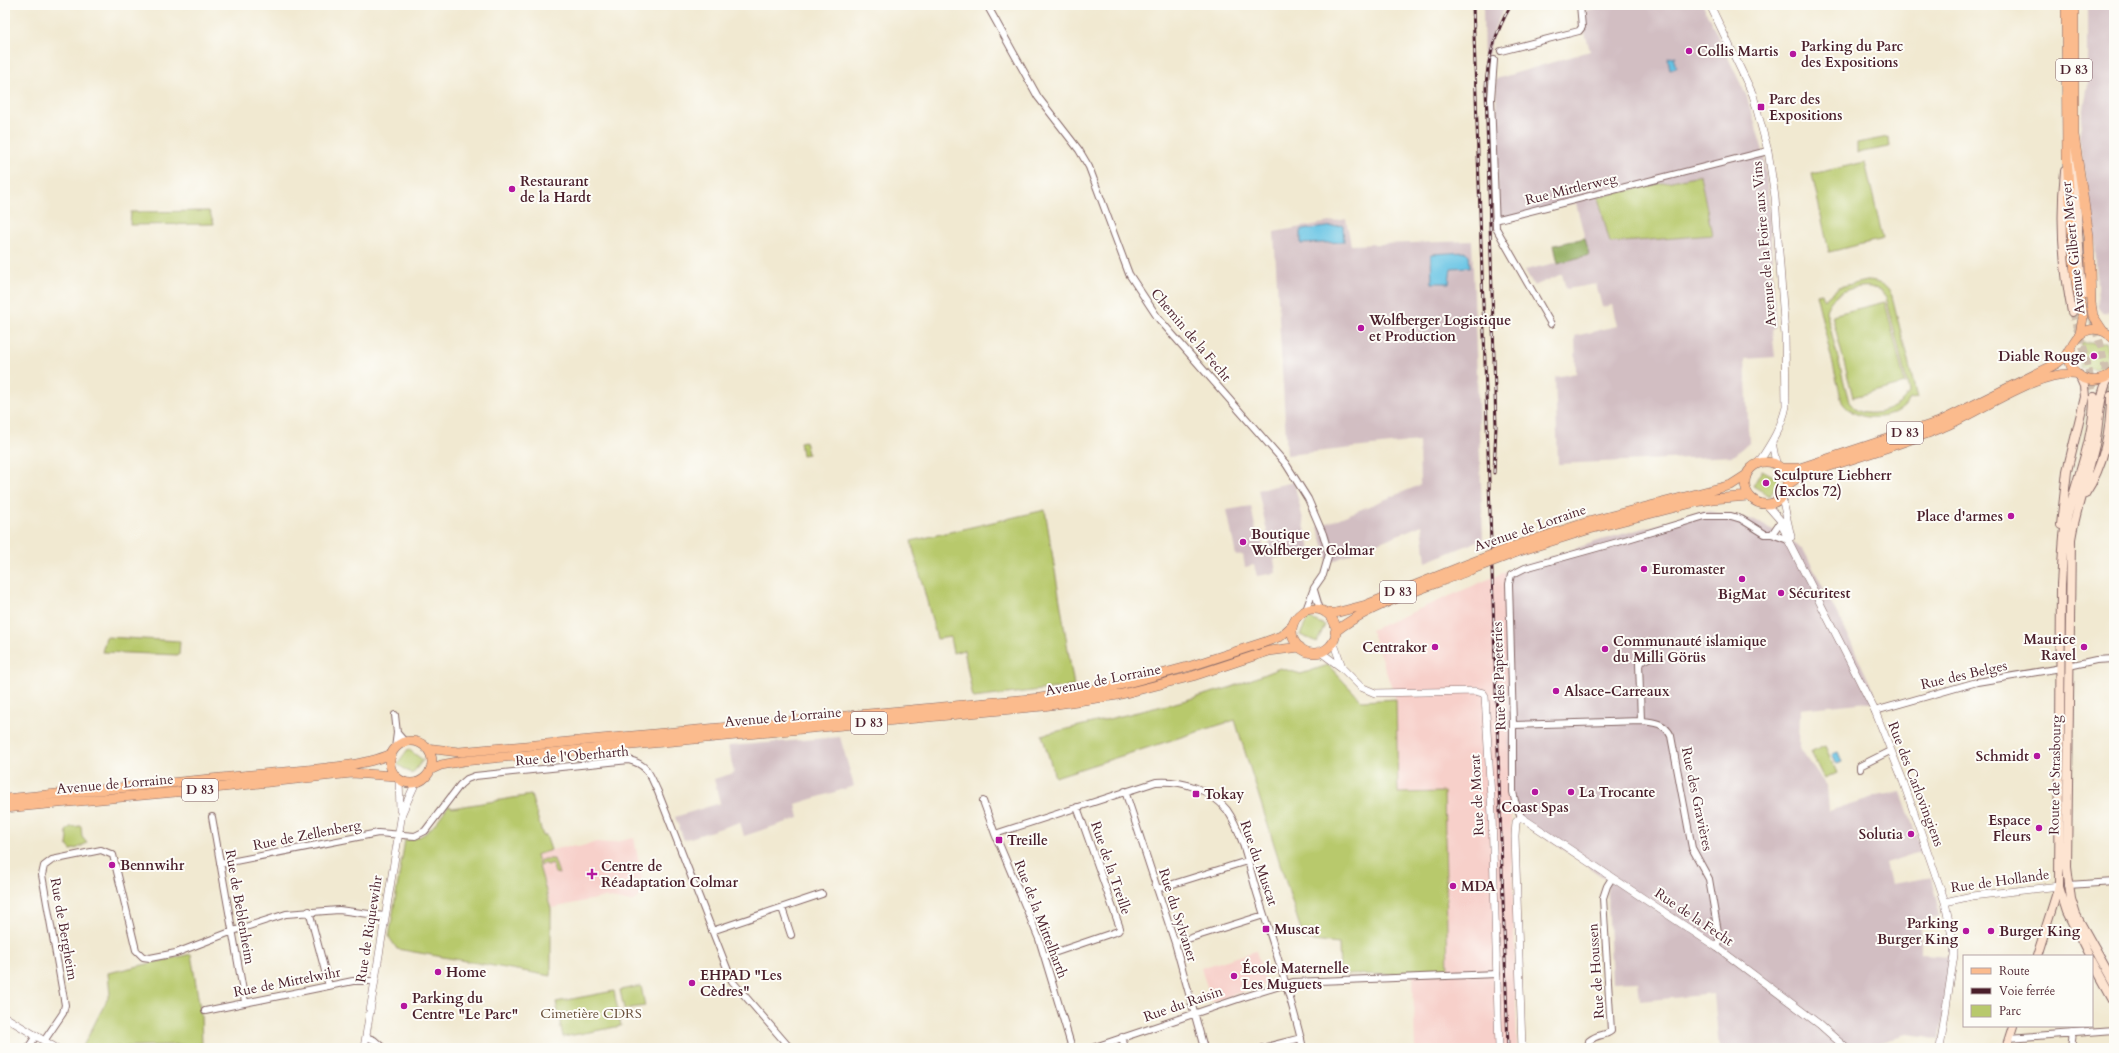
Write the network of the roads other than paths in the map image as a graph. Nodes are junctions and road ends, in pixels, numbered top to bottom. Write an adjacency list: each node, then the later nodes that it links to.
1 (987, 5): 37 (street, Chemin de la Fecht)
2 (1580, 5): 6 (street)
3 (1710, 5): 9 (street, Avenue de la Foire aux Vins)
4 (2066, 5): 10 (main road, Avenue Gilbert Meyer / D 83)
5 (2074, 5): 8 (main road, Avenue Gilbert Meyer / D 83)
6 (1501, 51)
7 (1494, 60): 11 (street)
8 (2074, 135): 12 (main road, Avenue Gilbert Meyer / D 83); 16 (main road, Avenue Gilbert Meyer / D 83)
9 (1768, 151): 11 (street, Rue Mittlerweg); 22 (street, Avenue de la Foire aux Vins)
10 (2067, 158): 13 (main road, Avenue Gilbert Meyer / D 83); 15 (main road, Avenue Gilbert Meyer / D 83)
11 (1495, 220): 14 (street)
12 (2084, 294)
13 (2072, 312)
14 (1551, 324)
15 (2080, 334): 16 (main road); 17 (main road)
16 (2110, 334)
17 (2070, 348): 19 (main road); 24 (main road, D 83)
18 (2111, 374): 19 (main road); 29 (main road, Route de Strasbourg)
19 (2079, 375): 26 (main road, D 83); 34 (main road, Route de Strasbourg)
20 (2111, 396): 29 (main road, Route de Strasbourg)
21 (2094, 397): 34 (main road, Route de Strasbourg)
22 (1772, 442): 23 (street, Avenue de la Foire aux Vins); 24 (street)
23 (1759, 462): 24 (main road); 25 (main road)
24 (1779, 466): 26 (main road)
25 (1745, 476): 27 (main road); 35 (main road, Avenue de Lorraine / D 83)
26 (1787, 485): 28 (main road)
27 (1749, 496): 30 (main road); 35 (main road, Avenue de Lorraine / D 83)
28 (1782, 497): 30 (main road); 33 (street, Rue des Carlovingiens)
29 (2080, 501): 47 (main road, Route de Strasbourg)
30 (1766, 504): 31 (street, Rue des Carlovingiens)
31 (1780, 521): 32 (street); 33 (street, Rue des Carlovingiens)
32 (1772, 534): 33 (street, Rue des Papeteries); 52 (street, Rue des Papeteries)
33 (1790, 542): 49 (street, Rue des Carlovingiens)
34 (2063, 542): 47 (main road, Route de Strasbourg)
35 (1516, 549): 36 (main road, Avenue de Lorraine / D 83, bridge)
36 (1469, 567): 39 (main road, Avenue de Lorraine / D 83); 41 (main road, Avenue de Lorraine / D 83)
37 (1314, 588): 38 (street, Chemin de la Fecht); 39 (street)
38 (1306, 610): 39 (main road); 40 (main road)
39 (1323, 611): 41 (main road)
40 (1292, 626): 43 (main road); 55 (main road, Avenue de Lorraine / D 83)
41 (1336, 632): 42 (main road)
42 (1333, 641): 44 (main road); 48 (street, Rue de Morat)
43 (1300, 647): 44 (main road); 59 (main road, Avenue de Lorraine / D 83)
44 (1320, 652): 48 (street, Rue de Morat)
45 (1650, 658): 51 (street)
46 (2114, 659): 47 (street, Rue des Belges)
47 (2065, 667): 49 (street, Rue des Belges); 76 (main road, Route de Strasbourg); 77 (main road, Route de Strasbourg)
48 (1342, 668): 96 (street, Rue de Morat)
49 (1874, 711): 57 (street, Rue des Carlovingiens)
50 (395, 715): 53 (street)
51 (1641, 721): 52 (street, Rue des Gravières); 91 (street, Rue des Gravières)
52 (1513, 725): 69 (street, Rue des Papeteries)
53 (396, 733): 54 (street); 56 (street)
54 (405, 742): 55 (main road, Avenue de Lorraine); 56 (main road, Avenue de Lorraine)
55 (426, 748): 59 (main road)
56 (393, 751): 60 (main road); 63 (main road, Avenue de Lorraine / D 83)
57 (1890, 751): 58 (street); 80 (street, Rue des Carlovingiens)
58 (1860, 769)
59 (430, 770): 61 (main road, Avenue de Lorraine)
60 (397, 777): 61 (main road, Avenue de Lorraine); 66 (main road, Avenue de Lorraine / D 83); 67 (street, Rue de Riquewihr)
61 (416, 782): 67 (street, Rue de Riquewihr)
62 (1125, 791): 65 (street, Rue du Muscat); 72 (street, Rue du Muscat); 78 (street, Rue du Sylvaner)
63 (5, 799)
64 (983, 801): 70 (street, Rue de la Mittelharth)
65 (1077, 807): 70 (street, Rue du Muscat); 94 (street, Rue de la Treille)
66 (5, 808)
67 (402, 813): 71 (street, Rue de Riquewihr)
68 (212, 817): 73 (street, Rue de Beblenheim)
69 (1522, 817): 74 (street, Rue de la Fecht); 127 (street)
70 (994, 834): 94 (street, Rue de la Mittelharth)
71 (398, 835): 73 (street, Rue de Zellenberg); 86 (street, Rue de Riquewihr); 88 (street, Rue de l'Oberharth)
72 (1247, 861): 78 (street); 85 (street, Rue du Muscat)
73 (220, 864): 87 (street, Rue de Beblenheim)
74 (1612, 878): 91 (street, Rue de la Fecht); 128 (street, Rue de Houssen)
75 (2114, 882): 76 (street)
76 (2068, 885): 77 (main road); 98 (main road, Route de Strasbourg)
77 (2059, 886): 80 (street, Rue de Hollande); 82 (main road); 84 (main road)
78 (1157, 889): 90 (street, Rue du Sylvaner)
79 (822, 894): 81 (street)
80 (1945, 902): 130 (street, Rue des Carlovingiens)
81 (782, 908): 88 (street); 89 (street)
82 (2052, 910): 84 (main road); 92 (main road)
83 (309, 911): 86 (street); 87 (street); 100 (street)
84 (2067, 912): 93 (main road)
85 (1264, 915): 90 (street); 99 (street, Rue du Muscat)
86 (384, 916): 97 (street, Rue de Riquewihr)
87 (233, 931): 102 (street, Rue de Beblenheim); 114 (street, Rue de Bergheim)
88 (712, 931): 119 (street, Rue de l'Oberharth)
89 (792, 935)
90 (1175, 943): 104 (street, Rue du Sylvaner)
91 (1718, 948): 129 (street, Rue de la Fecht)
92 (2037, 955)
93 (2088, 955)
94 (1045, 956): 120 (street, Rue de la Mittelharth)
95 (2093, 963): 101 (main road)
96 (1497, 974): 99 (street, Rue du Raisin); 126 (street, Rue de Morat)
97 (374, 981): 100 (street, Rue de Mittelwihr); 110 (street, Rue de Riquewihr)
98 (2114, 983)
99 (1286, 984): 104 (street, Rue du Raisin); 112 (street, Rue du Muscat)
100 (329, 986): 102 (street, Rue de Mittelwihr)
101 (2114, 1001)
102 (245, 1002): 103 (street, Rue de Mittelwihr)
103 (205, 1011)
104 (1194, 1013): 111 (street, Rue du Raisin); 123 (street, Rue du Sylvaner)
105 (5, 1017): 109 (street)
106 (2013, 1027): 113 (main road)
107 (2114, 1030): 108 (street)
108 (2073, 1033): 113 (street); 132 (street)
109 (36, 1036): 114 (street); 115 (street)
110 (366, 1038): 117 (street, Rue de Riquewihr); 118 (street)
111 (1122, 1038): 121 (street, Rue du Raisin); 122 (street)
112 (1301, 1038): 124 (street); 125 (street, Rue du Muscat)
113 (2009, 1038): 131 (main road)
114 (44, 1041): 116 (street)
115 (28, 1048)
116 (56, 1048)
117 (364, 1048)
118 (383, 1048)
119 (790, 1048)
120 (1072, 1048)
121 (1092, 1048)
122 (1125, 1048)
123 (1204, 1048)
124 (1262, 1048)
125 (1303, 1048)
126 (1499, 1048)
127 (1522, 1048)
128 (1588, 1048)
129 (1846, 1048)
130 (1940, 1048)
131 (2006, 1048)
132 (2071, 1048)

